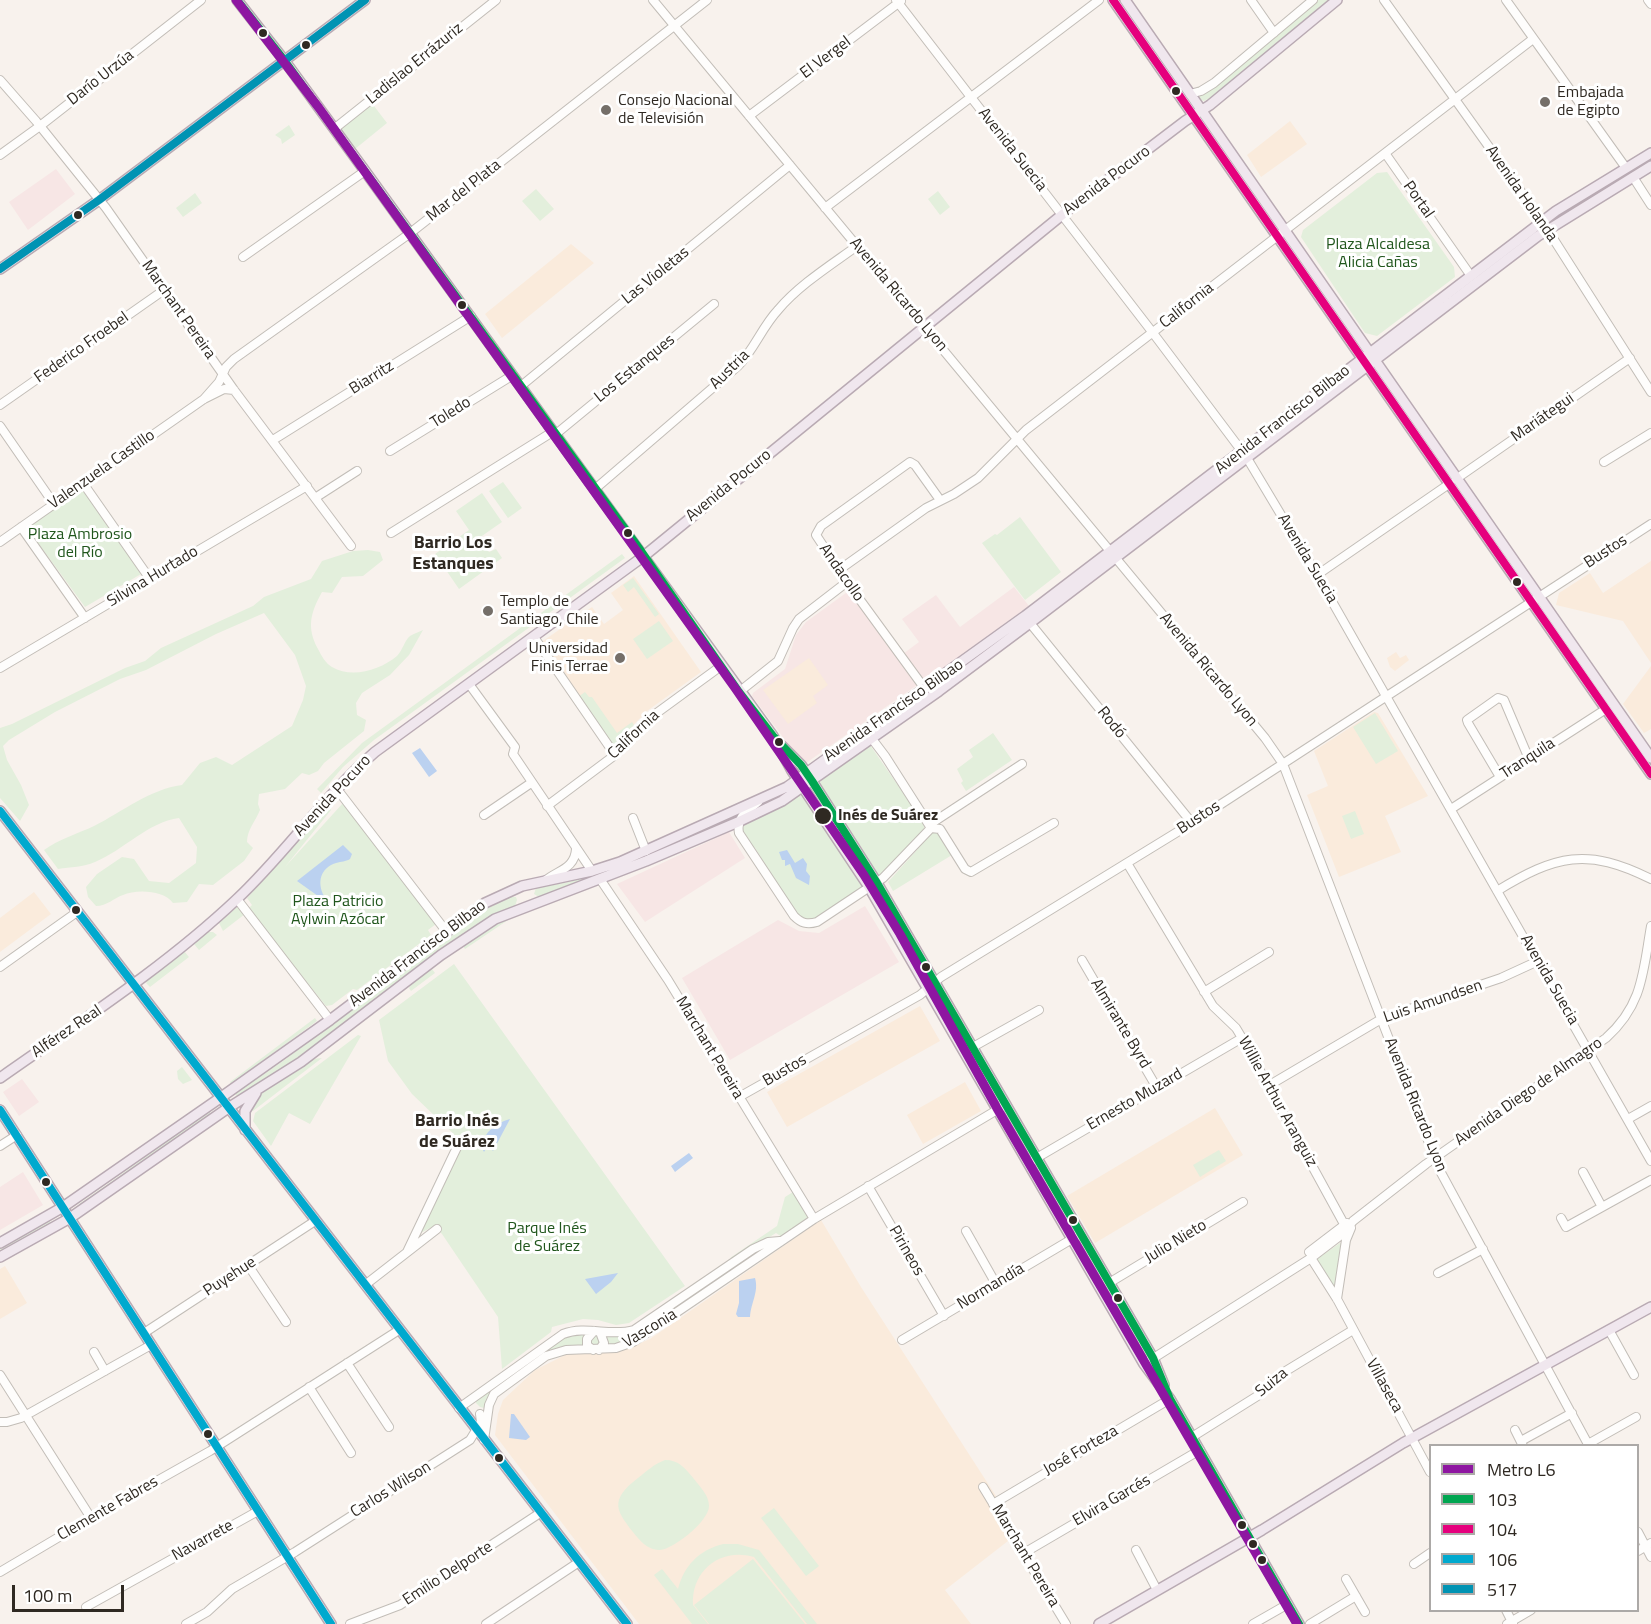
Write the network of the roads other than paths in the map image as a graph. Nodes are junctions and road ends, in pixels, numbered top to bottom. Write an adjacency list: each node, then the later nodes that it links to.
1 (201, 0): 29 (street, Darío Urzúa)
2 (237, 0): 21 (main road)
3 (365, 0): 21 (main road)
4 (496, 0): 30 (street, Ladislao Errázuriz)
5 (653, 0): 18 (street, Avenida Ricardo Lyon)
6 (707, 0): 18 (street, Mar del Plata)
7 (1099, 0): 24 (street)
8 (1113, 0): 28 (main road)
9 (1125, 0): 23 (main road)
10 (1251, 0): 19 (street)
11 (1313, 0): 19 (street)
12 (1337, 0): 26 (main road, Avenida Pocuro)
13 (1384, 0): 25 (street, Avenida Holanda)
14 (1506, 0): 20 (street)
15 (1648, 0): 17 (street)
16 (899, 1): 24 (street, Avenida Suecia); 27 (street, El Vergel)
17 (1651, 4)
18 (674, 25): 27 (street, Avenida Ricardo Lyon); 45 (street, Mar del Plata)
19 (1274, 33): 23 (street)
20 (1533, 39): 25 (street, California); 36 (street)
21 (284, 60): 30 (main road); 39 (main road)
22 (0, 80): 29 (street, Marchant Pereira)
23 (1190, 94): 26 (main road)
24 (971, 97): 41 (street); 42 (street, Avenida Suecia)
25 (1455, 99): 31 (street, California); 43 (street, Avenida Holanda)
26 (1202, 110): 28 (main road, Avenida Pocuro); 44 (main road)
27 (749, 116): 34 (street, Avenida Ricardo Lyon)
28 (1193, 116): 42 (main road, Avenida Pocuro); 44 (main road)
29 (40, 126): 33 (street, Darío Urzúa); 39 (street, Marchant Pereira)
30 (334, 129): 37 (main road)
31 (1385, 153): 44 (street, California); 49 (street, Portal)
32 (1651, 153): 36 (main road, Avenida Francisco Bilbao)
33 (0, 155)
34 (790, 165): 41 (street, Avenida Ricardo Lyon); 59 (street, Las Violetas)
35 (1651, 166): 38 (main road, Avenida Francisco Bilbao)
36 (1626, 168): 43 (main road, Avenida Francisco Bilbao)
37 (366, 171): 45 (main road); 47 (street)
38 (1633, 177): 40 (street); 43 (main road, Avenida Francisco Bilbao)
39 (99, 200): 48 (main road); 50 (street, Marchant Pereira)
40 (1651, 205)
41 (825, 208): 46 (street, Avenida Ricardo Lyon)
42 (1062, 215): 53 (main road, Avenida Pocuro); 54 (street, Avenida Suecia)
43 (1545, 225): 49 (main road, Avenida Francisco Bilbao); 55 (street, Avenida Holanda); 56 (main road, Avenida Francisco Bilbao)
44 (1281, 233): 54 (street, California); 56 (main road)
45 (410, 234): 52 (main road); 57 (street, Mar del Plata)
46 (857, 246): 53 (street, Avenida Ricardo Lyon); 76 (street, Austria)
47 (243, 257)
48 (0, 269)
49 (1471, 276): 56 (main road, Avenida Francisco Bilbao)
50 (164, 290): 57 (street, Marchant Pereira); 63 (street, Federico Froebel)
51 (714, 303): 65 (street, Los Estanques)
52 (471, 316): 58 (main road); 67 (street, Biarritz)
53 (924, 327): 68 (street, Avenida Ricardo Lyon); 86 (main road, Avenida Pocuro)
54 (1152, 333): 68 (street, California); 70 (street, Avenida Suecia)
55 (1630, 358): 61 (street, Avenida Holanda); 73 (street, Mariátegui)
56 (1368, 360): 70 (main road, Avenida Francisco Bilbao); 73 (main road)
57 (223, 373): 60 (street, Marchant Pereira); 62 (street, Valenzuela Castillo)
58 (513, 375): 59 (main road); 69 (street, Toledo)
59 (521, 386): 65 (main road)
60 (234, 390): 62 (street, Valenzuela Castillo); 67 (street, Marchant Pereira)
61 (1651, 392)
62 (204, 399): 74 (street, Valenzuela Castillo)
63 (0, 405)
64 (0, 426): 79 (street)
65 (555, 433): 76 (main road); 82 (street, Los Estanques)
66 (1651, 433): 71 (street)
67 (273, 440): 75 (street, Marchant Pereira)
68 (1017, 440): 78 (street, California); 85 (street, Avenida Ricardo Lyon)
69 (390, 451)
70 (1244, 455): 85 (main road, Avenida Francisco Bilbao); 88 (street, Avenida Suecia)
71 (1604, 462)
72 (357, 471): 77 (street)
73 (1452, 482): 88 (street, Mariátegui); 91 (main road)
74 (83, 483): 79 (street, Valenzuela Castillo); 89 (street)
75 (307, 486): 77 (street, Marchant Pereira); 89 (street, Silvina Hurtado)
76 (596, 489): 86 (main road)
77 (315, 498): 84 (street, Marchant Pereira)
78 (940, 500): 87 (street, California); 87 (street, Andacollo)
79 (54, 504): 81 (street, Valenzuela Castillo)
80 (1651, 524): 91 (street, Bustos)
81 (21, 527): 83 (street, Valenzuela Castillo); 92 (street)
82 (391, 533)
83 (0, 542)
84 (351, 546)
85 (1112, 555): 93 (main road, Avenida Francisco Bilbao); 98 (main road, Avenida Francisco Bilbao); 108 (street, Avenida Ricardo Lyon)
86 (644, 556): 94 (main road, Avenida Pocuro); 95 (main road)
87 (839, 570): 90 (street, Andacollo)
88 (1317, 575): 100 (street, Avenida Suecia)
89 (150, 579): 92 (street, Silvina Hurtado)
90 (847, 582): 98 (street, Andacollo); 99 (street)
91 (1534, 599): 100 (street, Bustos); 101 (main road); 105 (main road)
92 (85, 618): 96 (street, Silvina Hurtado)
93 (1030, 623): 102 (main road, Avenida Francisco Bilbao); 123 (street, Rodó)
94 (534, 637): 97 (main road, Avenida Pocuro); 104 (street)
95 (721, 666): 99 (main road); 104 (street, California)
96 (0, 668)
97 (469, 684): 112 (street); 114 (main road, Avenida Pocuro)
98 (925, 689): 102 (main road, Avenida Francisco Bilbao)
99 (740, 692): 103 (main road)
100 (1386, 696): 108 (street, Bustos); 117 (street, Avenida Suecia)
101 (1605, 709): 106 (street, Tranquila); 109 (main road)
102 (869, 734): 110 (main road, Avenida Francisco Bilbao); 124 (street)
103 (772, 736): 110 (main road); 113 (main road)
104 (615, 754): 116 (street, California)
105 (1651, 758)
106 (1529, 759): 111 (street, Tranquila); 111 (street)
107 (1022, 764): 124 (street)
108 (1283, 764): 123 (street, Bustos); 150 (street, Avenida Ricardo Lyon)
109 (1651, 774)
110 (809, 777): 113 (main road, Avenida Francisco Bilbao); 133 (main road)
111 (1500, 777): 117 (street, Tranquila)
112 (531, 783): 116 (street); 119 (street)
113 (800, 783): 115 (main road, Avenida Francisco Bilbao); 121 (main road, Avenida Francisco Bilbao); 133 (main road)
114 (337, 789): 136 (main road, Avenida Pocuro); 141 (street)
115 (762, 800): 121 (street); 126 (main road, Avenida Francisco Bilbao)
116 (548, 806): 125 (street)
117 (1451, 809): 135 (street, Avenida Suecia)
118 (0, 811): 139 (main road)
119 (484, 814)
120 (633, 818): 126 (street)
121 (738, 822): 129 (main road, Avenida Francisco Bilbao); 133 (street)
122 (1054, 822): 124 (street)
123 (1191, 823): 127 (street, Bustos)
124 (930, 827): 133 (street)
125 (576, 849): 128 (street); 131 (street)
126 (646, 851): 128 (main road, Avenida Francisco Bilbao)
127 (1127, 863): 147 (street, Bustos); 148 (street, Willie Arthur Aranguiz)
128 (592, 871): 131 (main road, Avenida Francisco Bilbao)
129 (600, 879): 137 (main road, Avenida Francisco Bilbao); 159 (street, Marchant Pereira)
130 (1651, 879): 135 (street)
131 (545, 880): 132 (main road, Avenida Francisco Bilbao)
132 (533, 883): 134 (main road, Avenida Francisco Bilbao); 137 (main road)
133 (873, 885): 147 (main road)
134 (512, 890): 138 (main road); 141 (main road, Avenida Francisco Bilbao)
135 (1497, 891): 144 (street, Avenida Suecia)
136 (237, 899): 146 (main road, Avenida Pocuro); 151 (street)
137 (537, 901): 138 (main road, Avenida Francisco Bilbao)
138 (520, 908): 157 (main road, Avenida Francisco Bilbao)
139 (77, 912): 145 (street); 146 (main road)
140 (1651, 926): 154 (street, Avenida Diego de Almagro)
141 (446, 931): 151 (main road, Avenida Francisco Bilbao)
142 (1269, 952): 148 (street)
143 (1082, 960): 158 (street, Almirante Byrd)
144 (1538, 961): 150 (street, Luis Amundsen); 154 (street, Avenida Suecia)
145 (0, 967)
146 (134, 985): 155 (main road, Alférez Real); 160 (main road)
147 (931, 985): 153 (main road); 159 (street, Bustos)
148 (1204, 992): 152 (street, Willie Arthur Aranguiz)
149 (1039, 1010): 153 (street)
150 (1381, 1019): 156 (street, Luis Amundsen); 170 (street, Avenida Ricardo Lyon)
151 (330, 1020): 160 (main road, Avenida Francisco Bilbao)
152 (1242, 1038): 156 (street, Willie Arthur Aranguiz); 158 (street, Ernesto Muzard)
153 (969, 1050): 162 (main road)
154 (1589, 1050): 165 (street, Avenida Suecia); 170 (street, Avenida Diego de Almagro)
155 (0, 1078)
156 (1268, 1086): 184 (street, Willie Arthur Aranguiz)
157 (261, 1088): 163 (main road, Avenida Francisco Bilbao); 166 (main road)
158 (1157, 1088): 171 (street, Ernesto Muzard)
159 (738, 1097): 181 (street, Marchant Pereira)
160 (220, 1098): 163 (main road); 177 (main road, Avenida Francisco Bilbao)
161 (1651, 1106): 165 (street)
162 (1002, 1107): 171 (main road); 175 (street, Vasconia)
163 (228, 1108): 166 (main road); 179 (main road, Avenida Francisco Bilbao)
164 (0, 1110): 167 (main road)
165 (1628, 1119): 172 (street, Avenida Suecia)
166 (246, 1132): 182 (main road)
167 (17, 1136): 169 (street); 177 (main road)
168 (460, 1141): 191 (street)
169 (0, 1146)
170 (1435, 1158): 183 (street, Avenida Diego de Almagro); 190 (street, Avenida Ricardo Lyon)
171 (1033, 1160): 187 (main road)
172 (1651, 1161)
173 (1584, 1172): 178 (street)
174 (1651, 1180): 178 (street)
175 (868, 1186): 181 (street, Vasconia); 201 (street, Pirineos)
176 (1243, 1202): 196 (street, Julio Nieto)
177 (63, 1207): 179 (main road); 189 (main road, Avenida Francisco Bilbao)
178 (1602, 1207): 180 (street)
179 (70, 1218): 193 (main road, Avenida Francisco Bilbao); 207 (main road)
180 (1561, 1218)
181 (814, 1219): 188 (street, Vasconia)
182 (315, 1221): 194 (street, Puyehue); 198 (main road)
183 (1353, 1221): 184 (street, Avenida Diego de Almagro); 192 (street, Avenida Diego de Almagro); 199 (street)
184 (1344, 1224): 192 (street, Avenida Diego de Almagro)
185 (437, 1229): 191 (street)
186 (966, 1231): 197 (street)
187 (1076, 1236): 196 (main road); 197 (street, Normandía); 214 (main road)
188 (782, 1241): 206 (street, Vasconia); 210 (street, Vasconia)
189 (0, 1243)
190 (1483, 1249): 195 (street); 215 (street, Avenida Ricardo Lyon)
191 (407, 1252): 198 (street)
192 (1311, 1254): 199 (street, Villaseca); 212 (street, Avenida Diego de Almagro)
193 (0, 1257)
194 (248, 1265): 202 (street); 207 (street, Puyehue)
195 (1438, 1273)
196 (1109, 1283): 212 (main road)
197 (996, 1284): 201 (street, Normandía)
198 (365, 1286): 203 (main road)
199 (1337, 1299): 204 (street, Villaseca)
200 (1651, 1307): 205 (main road)
201 (944, 1316): 208 (street, Normandía)
202 (286, 1322)
203 (399, 1330): 213 (street, Clemente Fabres); 222 (main road)
204 (1353, 1330): 231 (street, Suiza); 232 (street, Villaseca)
205 (1609, 1330): 215 (main road); 218 (street)
206 (597, 1331): 210 (street); 210 (street); 220 (street, Vasconia)
207 (144, 1333): 209 (main road)
208 (902, 1340)
209 (151, 1345): 216 (street); 237 (main road)
210 (596, 1350): 223 (street, Vasconia)
211 (94, 1352): 216 (street)
212 (1153, 1358): 214 (street, Avenida Diego de Almagro); 221 (main road)
213 (347, 1363): 219 (street, Clemente Fabres); 228 (street)
214 (1144, 1364): 221 (main road)
215 (1545, 1365): 224 (street, Avenida Ricardo Lyon); 232 (main road)
216 (105, 1371): 225 (street)
217 (0, 1375): 225 (street)
218 (1634, 1375)
219 (309, 1388): 237 (street, Clemente Fabres); 239 (street)
220 (475, 1396): 222 (street, Vasconia); 223 (street, Vasconia)
221 (1170, 1399): 231 (main road); 242 (street, José Forteza)
222 (459, 1408): 230 (main road)
223 (484, 1413): 230 (street); 233 (street, Vasconia)
224 (1572, 1413): 234 (street); 235 (street, Avenida Ricardo Lyon)
225 (26, 1416): 227 (street); 245 (street)
226 (1636, 1417): 236 (street)
227 (0, 1422)
228 (389, 1427)
229 (1515, 1430): 234 (street)
230 (477, 1431): 233 (main road); 251 (street, Carlos Wilson)
231 (1192, 1437): 238 (main road)
232 (1412, 1438): 240 (street, Villaseca); 246 (main road)
233 (484, 1440): 244 (main road)
234 (1522, 1443)
235 (1588, 1444)
236 (1591, 1444)
237 (217, 1447): 243 (main road); 245 (street, Clemente Fabres)
238 (1200, 1450): 246 (main road); 249 (street, Elvira Garcés)
239 (351, 1453)
240 (1429, 1468)
241 (983, 1487): 242 (street, Marchant Pereira)
242 (993, 1504): 249 (street, Marchant Pereira)
243 (258, 1510): 251 (main road); 260 (street, Navarrete)
244 (540, 1514): 253 (main road); 266 (street, Emilio Delporte)
245 (92, 1518): 255 (street, Clemente Fabres)
246 (1250, 1537): 257 (main road); 259 (main road)
247 (1648, 1545): 252 (street)
248 (1136, 1550): 257 (street)
249 (1024, 1552): 269 (street, Marchant Pereira)
250 (1429, 1554): 254 (street)
251 (287, 1557): 264 (street, Carlos Wilson); 265 (main road)
252 (1651, 1557)
253 (579, 1562): 267 (street); 268 (main road)
254 (1414, 1564)
255 (0, 1572)
256 (1346, 1579): 258 (street)
257 (1157, 1590): 270 (main road)
258 (1356, 1596): 261 (street); 273 (street)
259 (1288, 1604): 271 (street); 272 (main road)
260 (86, 1607)
261 (1365, 1612)
262 (1529, 1612): 263 (street)
263 (1510, 1623)
264 (186, 1624)
265 (331, 1624)
266 (350, 1624)
267 (486, 1624)
268 (627, 1624)
269 (1066, 1624)
270 (1099, 1624)
271 (1253, 1624)
272 (1299, 1624)
273 (1310, 1624)

